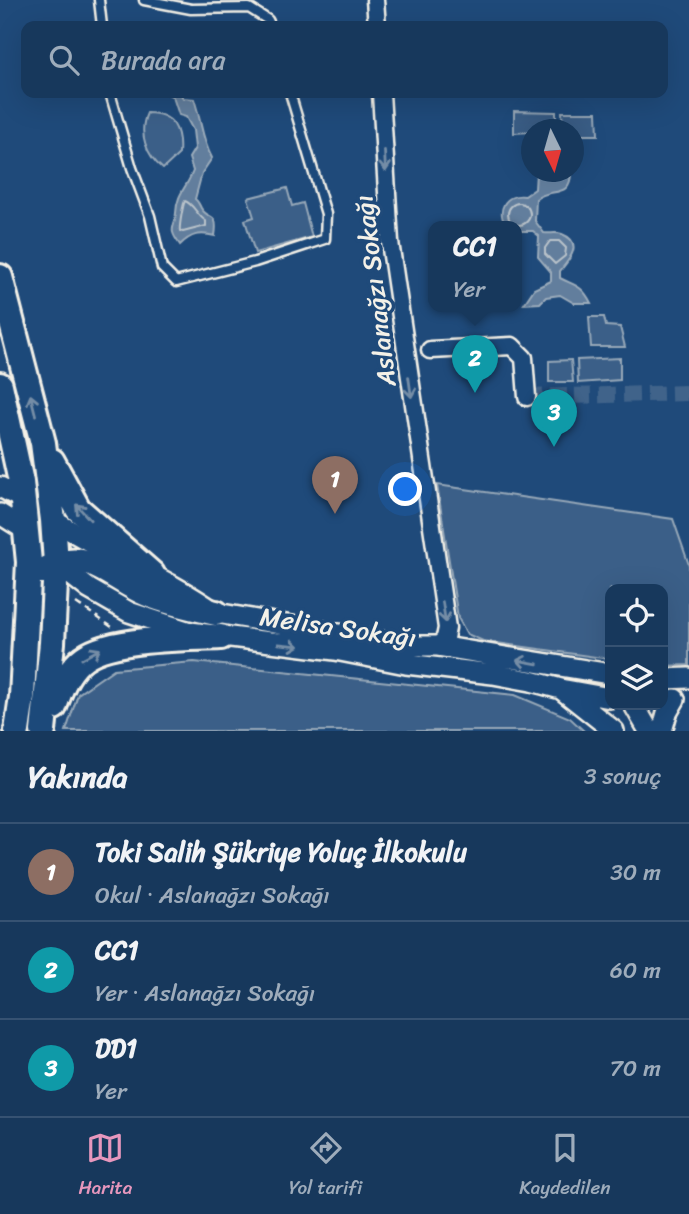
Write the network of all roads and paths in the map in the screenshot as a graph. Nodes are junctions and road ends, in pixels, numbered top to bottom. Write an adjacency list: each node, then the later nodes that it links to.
1 (99, 0): 4 (lane)
2 (144, 0): 5 (lane)
3 (375, 0): 6 (street)
4 (101, 21)
5 (268, 21)
6 (377, 21)
7 (111, 98): 8 (lane)
8 (291, 98)
9 (381, 98): 26 (street, Aslanağzı Sokağı, one-way to 26)
10 (0, 277): 14 (main road, one-way to 10)
11 (430, 350): 12 (street)
12 (527, 397)
13 (1, 404): 16 (main road)
14 (43, 443): 18 (main road); 21 (main road, one-way to 14)
15 (0, 487): 16 (street)
16 (23, 499): 18 (main road); 19 (main road)
17 (0, 514): 19 (street)
18 (53, 520): 20 (main road); 21 (street, Melisa Sokağı)
19 (27, 531): 20 (main road); 22 (main road)
20 (56, 564): 22 (main road); 24 (main road); 35 (main road)
21 (152, 574): 24 (street, Melisa Sokağı)
22 (28, 587): 34 (main road)
23 (76, 603): 25 (path)
24 (219, 625): 26 (street, Melisa Sokağı); 30 (street, Melisa Sokağı, one-way to 30); 35 (main road, one-way to 24)
25 (120, 632)
26 (438, 646): 27 (street, Melisa Sokağı, one-way to 26)
27 (605, 677)
28 (689, 678): 29 (street)
29 (668, 679)
30 (561, 689): 31 (street); 36 (street, Melisa Sokağı)
31 (605, 697)
32 (676, 698): 38 (street)
33 (637, 710): 37 (street)
34 (17, 731)
35 (45, 731)
36 (614, 731)
37 (649, 731)
38 (662, 731)

